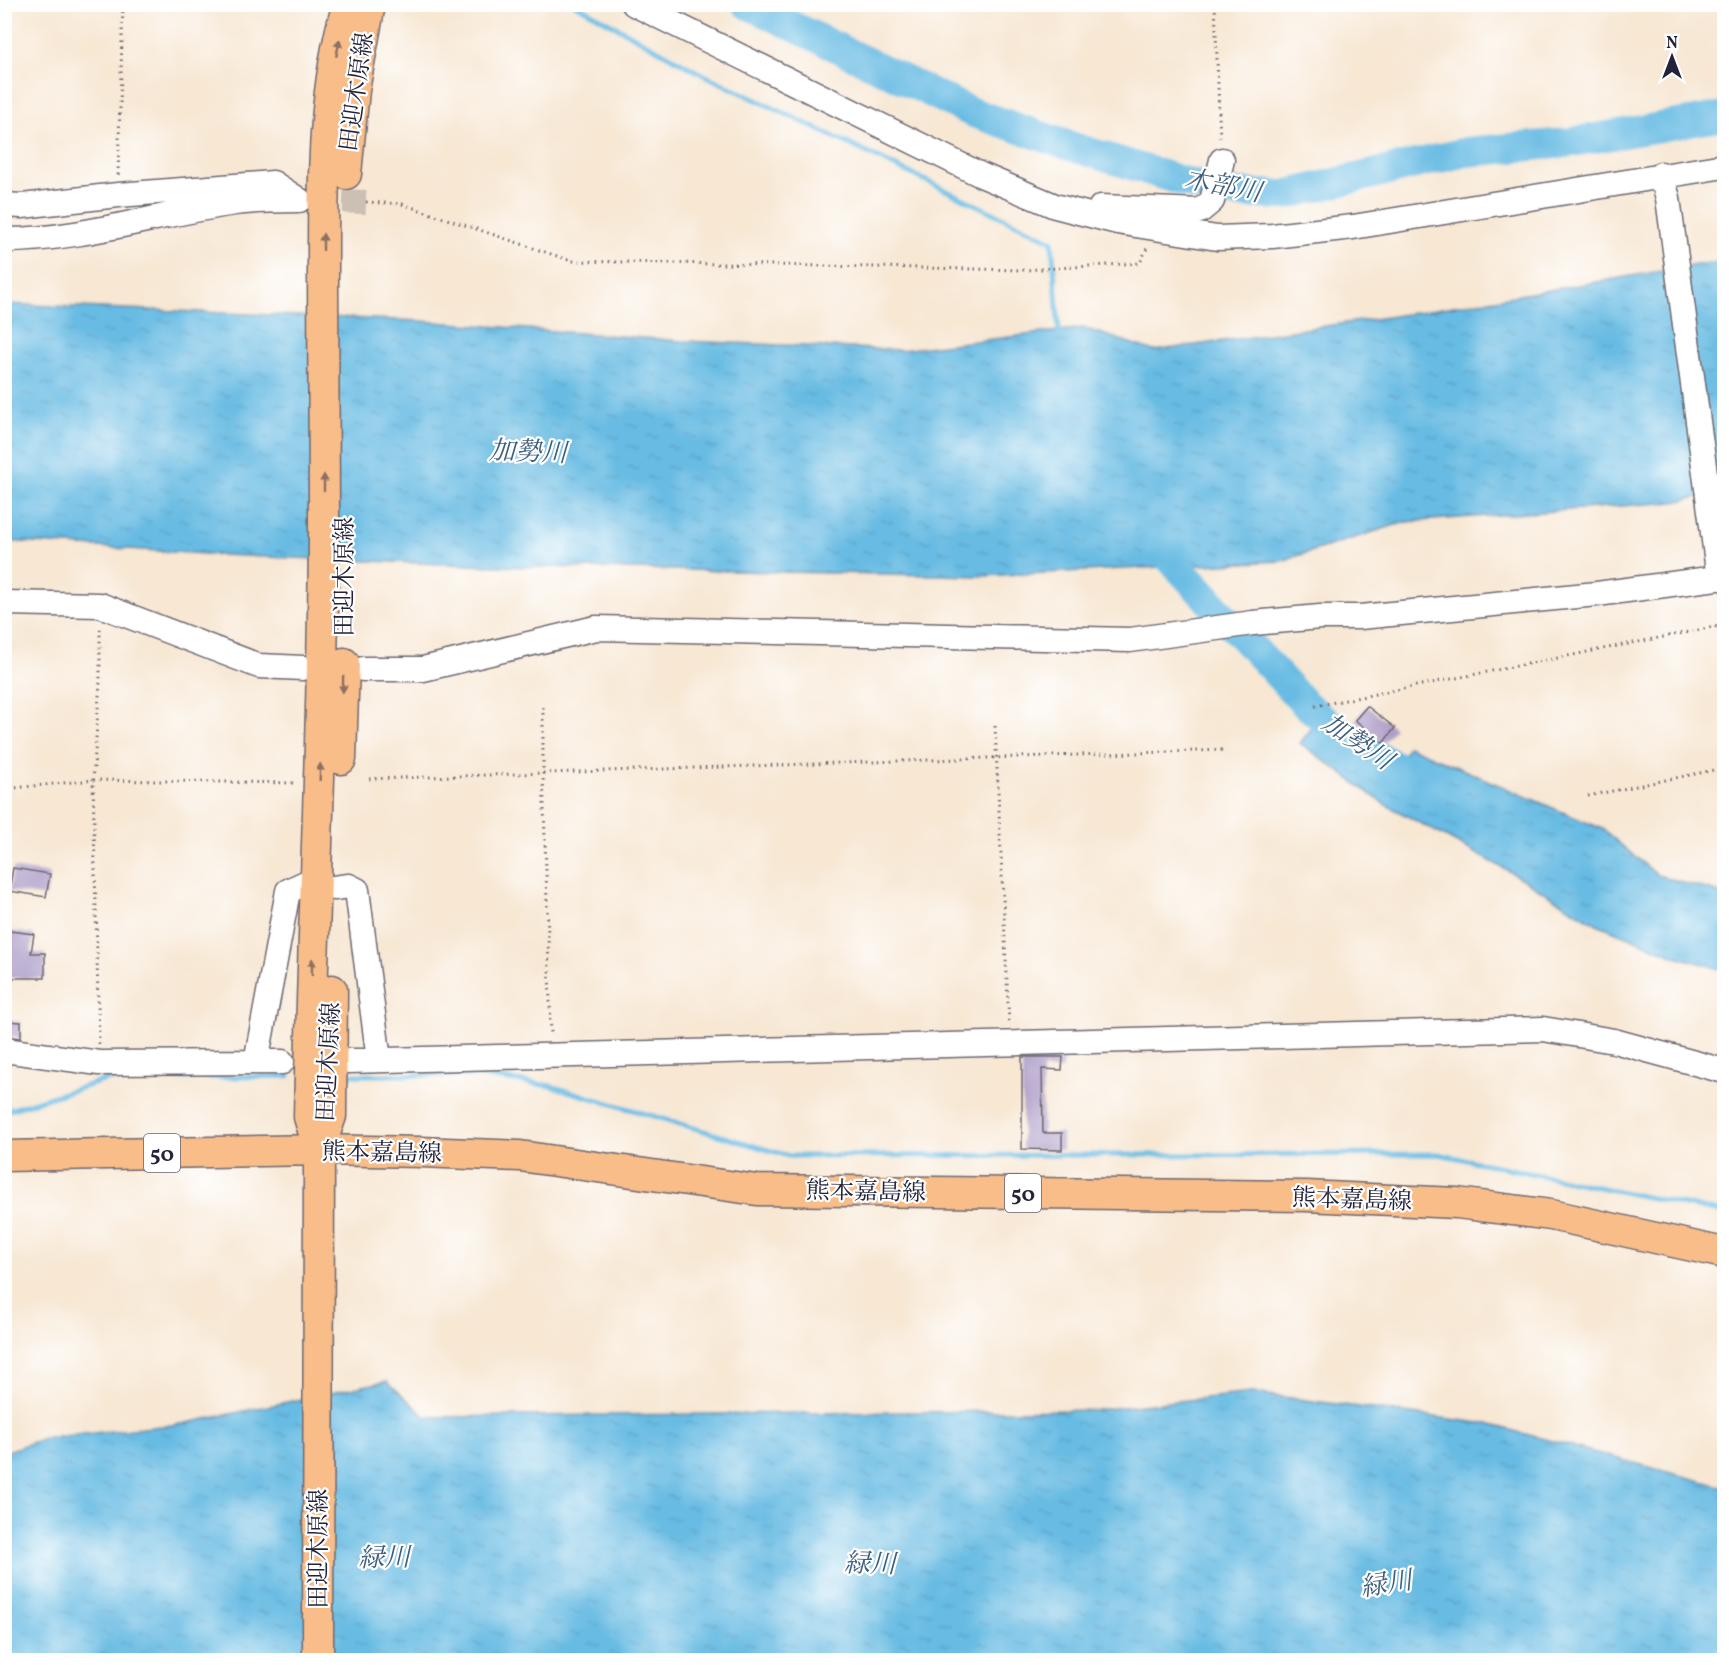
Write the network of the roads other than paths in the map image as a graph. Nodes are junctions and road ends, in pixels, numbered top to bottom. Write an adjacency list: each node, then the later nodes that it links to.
1 (348, 4): 10 (main road, 田迎木原線, one-way to 1)
2 (370, 4): 10 (main road, 田迎木原線)
3 (634, 4): 8 (street)
4 (1222, 160): 8 (street)
5 (1725, 166): 6 (street)
6 (1661, 174): 8 (street); 11 (street)
7 (4, 205): 9 (street)
8 (1055, 206)
9 (4, 240)
10 (334, 300): 15 (main road, 田迎木原線)
11 (1722, 578): 14 (street)
12 (4, 603): 13 (street)
13 (303, 668)
14 (363, 669)
15 (324, 883): 17 (street); 19 (street); 22 (main road, 田迎木原線)
16 (4, 1050): 19 (street)
17 (379, 1060): 18 (street); 21 (street)
18 (349, 1061)
19 (255, 1062): 20 (street)
20 (282, 1062)
21 (1725, 1071)
22 (319, 1150): 23 (main road, 熊本嘉島線 / 50); 24 (main road, 熊本嘉島線 / 50); 25 (main road, 田迎木原線)
23 (4, 1156)
24 (1725, 1253)
25 (318, 1660)

